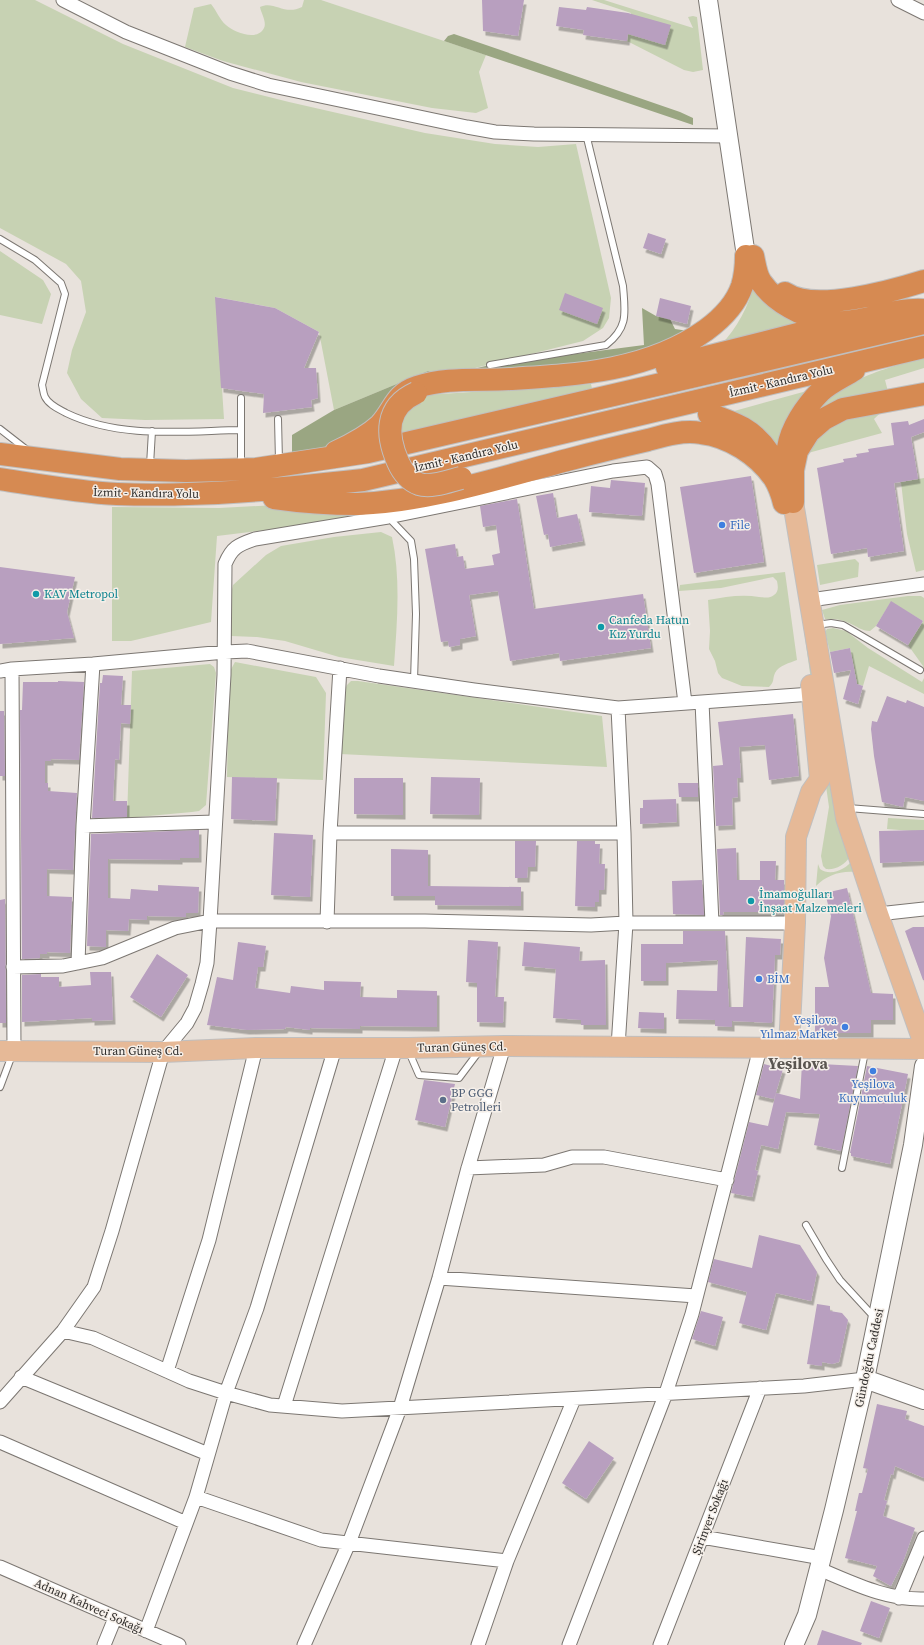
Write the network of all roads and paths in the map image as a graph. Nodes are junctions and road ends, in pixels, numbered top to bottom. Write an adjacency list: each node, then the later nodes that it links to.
1 (63, 0): 6 (street)
2 (708, 0): 7 (street)
3 (716, 0): 9 (street)
4 (898, 0): 5 (street)
5 (924, 13)
6 (586, 134): 7 (street); 17 (lane)
7 (728, 136): 9 (street)
8 (0, 239): 25 (lane)
9 (750, 256): 10 (highway); 12 (highway); 16 (highway); 28 (highway)
10 (924, 282)
11 (924, 310): 12 (highway)
12 (844, 322): 16 (highway)
13 (924, 323): 28 (highway, İzmit - Kandıra Yolu)
14 (924, 347): 15 (highway, İzmit - Kandıra Yolu)
15 (868, 361): 18 (highway); 33 (highway, İzmit - Kandıra Yolu)
16 (685, 363): 21 (highway, bridge)
17 (490, 365)
18 (840, 379): 21 (highway); 34 (highway)
19 (924, 394): 34 (highway)
20 (241, 398): 24 (lane)
21 (709, 414): 34 (highway)
22 (278, 419): 29 (lane)
23 (0, 429): 27 (lane)
24 (241, 430): 25 (lane); 30 (lane)
25 (152, 431): 31 (lane)
26 (0, 454): 27 (highway, İzmit - Kandıra Yolu)
27 (38, 458): 31 (highway, İzmit - Kandıra Yolu)
28 (321, 459): 29 (highway, İzmit - Kandıra Yolu)
29 (279, 465): 30 (highway, İzmit - Kandıra Yolu)
30 (241, 469): 31 (highway, İzmit - Kandıra Yolu)
31 (149, 470)
32 (0, 479): 33 (highway, İzmit - Kandıra Yolu)
33 (237, 492): 34 (highway)
34 (789, 503): 37 (main road); 45 (main road)
35 (388, 516): 39 (street); 44 (lane); 47 (street)
36 (924, 584): 37 (street)
37 (810, 600): 38 (main road)
38 (814, 625): 43 (lane); 49 (main road)
39 (224, 652): 40 (street); 41 (street); 51 (street)
40 (94, 664): 42 (street); 52 (street)
41 (340, 668): 44 (street); 54 (street)
42 (6, 670): 63 (street)
43 (920, 670)
44 (414, 681): 48 (street)
45 (812, 694): 46 (street); 61 (main road)
46 (702, 702): 47 (street); 60 (street)
47 (685, 704): 48 (street)
48 (618, 708): 53 (street)
49 (844, 807): 50 (lane); 56 (main road)
50 (924, 814)
51 (215, 822): 52 (street); 57 (street)
52 (83, 826): 62 (street)
53 (624, 832): 54 (street); 59 (street)
54 (330, 833): 58 (street)
55 (924, 909): 56 (street)
56 (878, 914): 64 (main road)
57 (210, 921): 58 (street); 62 (street); 76 (street)
58 (327, 922): 59 (street)
59 (626, 923): 60 (street); 67 (street)
60 (712, 923): 61 (street)
61 (795, 923): 72 (main road)
62 (78, 963): 63 (street)
63 (13, 967): 75 (street)
64 (924, 1044)
65 (504, 1046): 66 (main road, Turan Güneş Cd.); 67 (main road, Turan Güneş Cd.); 79 (street)
66 (482, 1047): 70 (main road, Turan Güneş Cd.); 70 (lane)
67 (618, 1047): 71 (main road, Turan Güneş Cd.)
68 (256, 1048): 69 (main road, Turan Güneş Cd.); 76 (main road, Turan Güneş Cd.); 87 (street)
69 (335, 1048): 70 (main road, Turan Güneş Cd.); 92 (street)
70 (402, 1048): 96 (street)
71 (760, 1048): 72 (main road, Turan Güneş Cd.); 81 (street)
72 (789, 1048): 73 (main road, Turan Güneş Cd.)
73 (866, 1049): 74 (main road, Turan Güneş Cd.); 80 (lane)
74 (924, 1049)
75 (7, 1051): 76 (main road, Turan Güneş Cd.); 78 (lane)
76 (163, 1052): 86 (street)
77 (924, 1066): 85 (street, Gündoğdu Caddesi)
78 (0, 1087)
79 (468, 1168): 81 (street); 83 (street)
80 (842, 1168)
81 (726, 1180): 84 (street)
82 (806, 1225): 85 (lane)
83 (439, 1278): 84 (street); 97 (street)
84 (696, 1296): 91 (street)
85 (877, 1320): 89 (street, Gündoğdu Caddesi)
86 (63, 1331): 87 (street); 88 (street)
87 (167, 1371): 92 (street)
88 (21, 1377): 95 (street); 99 (street)
89 (865, 1379): 90 (street); 94 (street); 106 (street, Gündoğdu Caddesi)
90 (760, 1388): 91 (street); 102 (street, Şirinyer Sokağı)
91 (666, 1393): 93 (street); 116 (street)
92 (226, 1394): 96 (street); 99 (street)
93 (574, 1399): 97 (street); 105 (street)
94 (924, 1400)
95 (0, 1402)
96 (284, 1406): 97 (street)
97 (400, 1408): 104 (street)
98 (0, 1442): 101 (street)
99 (208, 1454): 100 (street)
100 (196, 1497): 101 (street); 104 (street)
101 (186, 1523): 111 (street)
102 (702, 1537): 106 (street); 117 (street, Şirinyer Sokağı)
103 (924, 1538): 108 (street)
104 (349, 1543): 105 (street); 114 (street)
105 (507, 1561): 115 (street)
106 (820, 1563): 108 (street); 118 (street, Gündoğdu Caddesi)
107 (0, 1567): 110 (street, Adnan Kahveci Sokağı)
108 (899, 1598): 109 (street)
109 (924, 1599)
110 (115, 1618): 111 (street, Adnan Kahveci Sokağı); 112 (street)
111 (146, 1631): 113 (street, Adnan Kahveci Sokağı)
112 (104, 1645)
113 (179, 1645)
114 (304, 1645)
115 (478, 1645)
116 (569, 1645)
117 (660, 1645)
118 (794, 1645)

